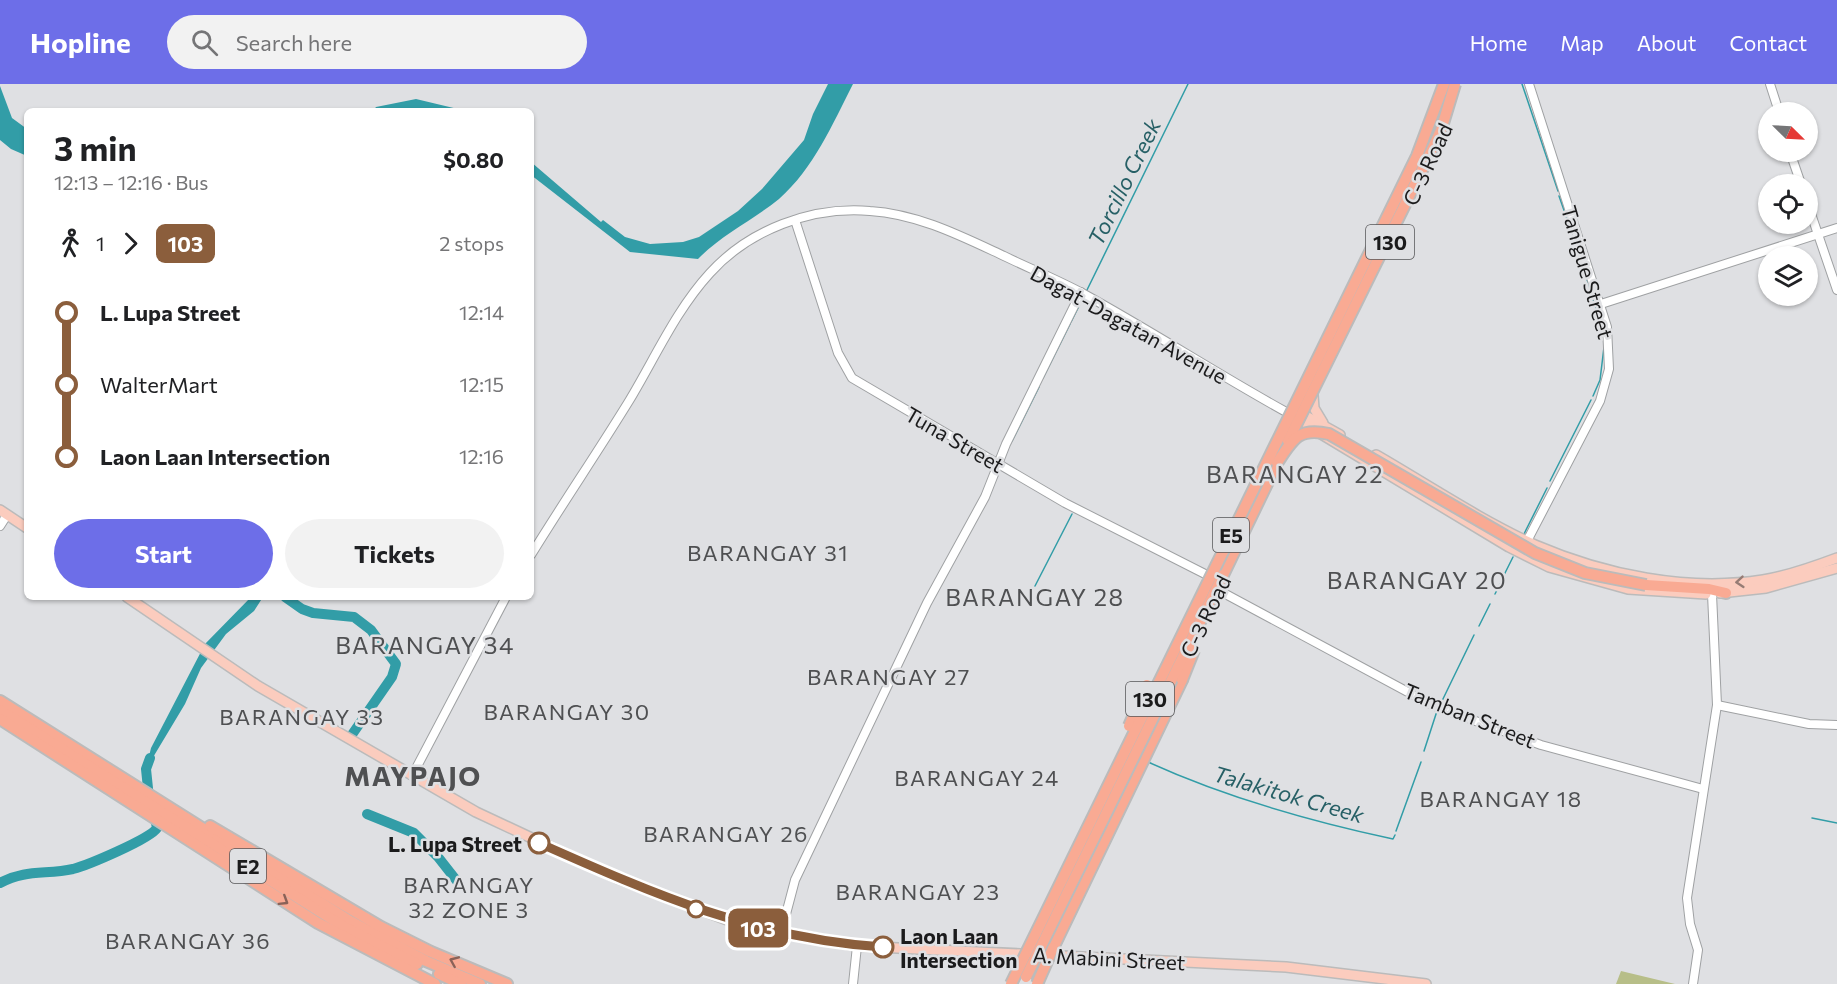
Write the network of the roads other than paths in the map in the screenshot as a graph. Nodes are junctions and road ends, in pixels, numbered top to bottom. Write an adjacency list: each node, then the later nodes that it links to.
1 (1442, 84): 13 (main road, C-3 Road / 130); 44 (highway, E5, bridge)
2 (1457, 84): 12 (main road, C-3 Road / 130); 18 (highway, E5, bridge)
3 (1529, 84): 11 (street, Tanigue Street)
4 (1770, 84): 5 (street)
5 (1776, 102)
6 (795, 220): 10 (street, Dagat-Dagatan Avenue); 19 (street, Tuna Street); 24 (street, Dagat-Dagatan Avenue)
7 (1837, 228): 8 (street)
8 (1818, 234): 9 (street); 11 (street)
9 (1837, 290)
10 (1081, 292): 13 (street, Dagat-Dagatan Avenue); 19 (street)
11 (1601, 303): 23 (street, Tanigue Street)
12 (1313, 395): 14 (main road, C-3 Road / 130); 15 (main road)
13 (1288, 413): 14 (main road, Dagat-Dagatan Avenue); 29 (main road, C-3 Road / 130)
14 (1301, 419): 15 (main road, Dagat-Dagatan Avenue); 16 (main road, Dagat-Dagatan Avenue); 17 (main road, C-3 Road / 130)
15 (1326, 426): 23 (main road, Dagat-Dagatan Avenue)
16 (1321, 436): 17 (main road); 25 (main road, Dagat-Dagatan Avenue)
17 (1290, 441): 30 (main road, C-3 Road / 130)
18 (1277, 463): 28 (highway, E5); 31 (highway, bridge)
19 (998, 464): 29 (street, Tuna Street); 45 (street)
20 (4, 512): 21 (street); 22 (main road)
21 (0, 526)
22 (24, 526)
23 (1531, 539): 25 (street, Tanigue Street); 26 (main road, Dagat-Dagatan Avenue, one-way to 23)
24 (534, 550)
25 (1521, 553): 32 (main road, Dagat-Dagatan Avenue)
26 (1837, 558)
27 (1837, 568): 31 (main road, Dagat-Dagatan Avenue)
28 (1223, 575): 49 (highway, E5, bridge); 56 (highway, bridge)
29 (1209, 576): 47 (main road, C-3 Road / 130)
30 (1218, 590): 42 (street, Tamban Street); 48 (main road, C-3 Road / 130)
31 (1726, 593): 32 (main road, Dagat-Dagatan Avenue)
32 (1712, 594): 37 (street)
33 (131, 600): 41 (main road, A. Mabini Street)
34 (504, 600): 41 (street)
35 (1147, 685): 44 (highway, bridge)
36 (0, 700): 43 (highway, E2)
37 (1717, 705): 40 (street); 42 (street)
38 (0, 710): 51 (highway, E2)
39 (0, 719): 50 (highway, one-way to 50)
40 (1837, 725)
41 (412, 776): 45 (main road, A. Mabini Street)
42 (1703, 789): 58 (street)
43 (177, 812): 52 (highway, E2); 53 (highway, one-way to 43)
44 (1093, 815): 55 (highway, E5, bridge)
45 (781, 933): 46 (main road, A. Mabini Street)
46 (857, 946): 47 (main road, A. Mabini Street); 54 (street)
47 (1023, 954): 48 (main road, A. Mabini Street); 55 (main road, C-3 Road / 130)
48 (1039, 954): 49 (main road, C-3 Road / 130); 57 (main road, A. Mabini Street)
49 (1024, 982)
50 (435, 984)
51 (461, 984)
52 (480, 984)
53 (507, 984)
54 (853, 984)
55 (1010, 984)
56 (1037, 984)
57 (1426, 984)
58 (1693, 984)

